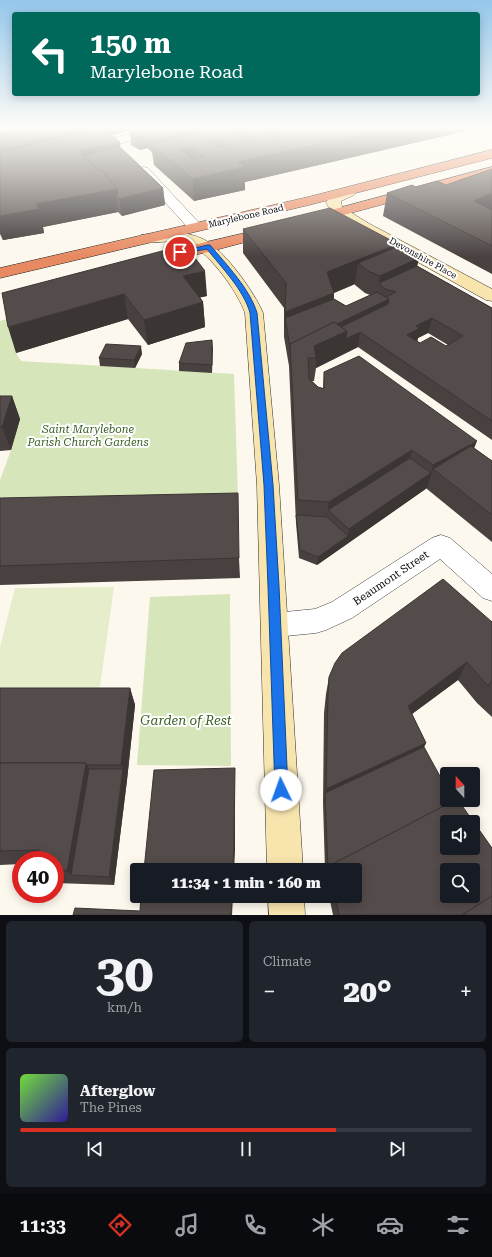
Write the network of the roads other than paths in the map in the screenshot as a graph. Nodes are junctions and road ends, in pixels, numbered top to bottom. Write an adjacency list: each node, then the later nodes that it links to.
1 (144, 172): 6 (street)
2 (425, 172): 4 (highway, Marylebone Road)
3 (489, 172): 5 (highway, Marylebone Road)
4 (349, 192): 5 (street); 6 (highway, Marylebone Road)
5 (340, 213): 8 (highway, Marylebone Road); 11 (street, Devonshire Place)
6 (194, 227): 7 (highway, Marylebone Road)
7 (146, 238): 8 (street); 10 (highway, Marylebone Road)
8 (208, 247): 9 (highway, Marylebone Road); 13 (street)
9 (145, 260)
10 (0, 273)
11 (492, 296)
12 (492, 590): 13 (street, Beaumont Street)
13 (275, 625): 14 (street)
14 (285, 863)
15 (286, 903): 16 (street)
16 (287, 915)

